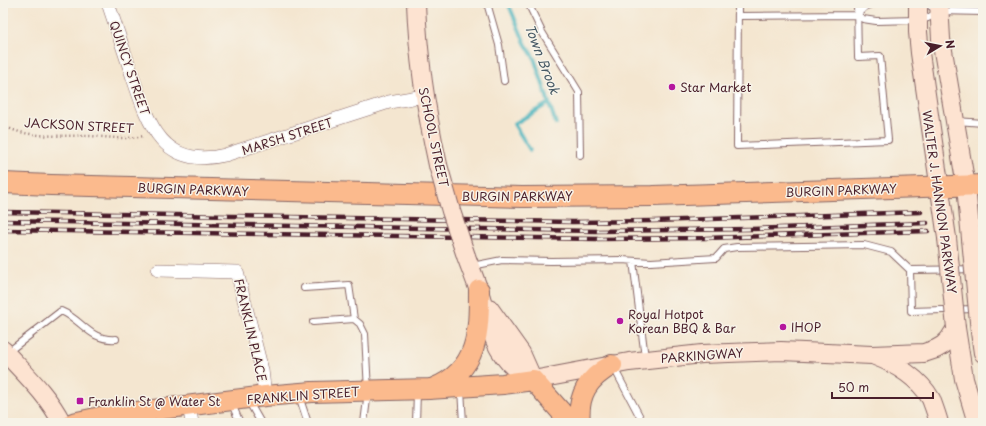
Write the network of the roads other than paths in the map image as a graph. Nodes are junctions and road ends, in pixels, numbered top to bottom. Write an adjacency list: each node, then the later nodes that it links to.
1 (108, 3): 18 (street, QUINCY STREET)
2 (416, 3): 15 (street, SCHOOL STREET)
3 (487, 3): 14 (lane)
4 (528, 3): 19 (lane)
5 (738, 3): 13 (lane)
6 (857, 3): 12 (lane)
7 (874, 3): 12 (lane)
8 (983, 5): 11 (lane)
9 (934, 6): 10 (lane); 11 (lane); 16 (street, WALTER J. HANNON PARKWAY)
10 (918, 12): 12 (lane); 23 (street, WALTER J. HANNON PARKWAY)
11 (983, 12)
12 (857, 15): 13 (lane); 13 (lane)
13 (738, 16)
14 (504, 80)
15 (424, 96): 18 (street, MARSH STREET); 25 (street, SCHOOL STREET, bridge)
16 (956, 121): 17 (lane); 24 (street, WALTER J. HANNON PARKWAY)
17 (983, 123)
18 (155, 132)
19 (580, 154)
20 (3, 183): 21 (main road, BURGIN PARKWAY)
21 (51, 185): 22 (main road, BURGIN PARKWAY); 23 (main road, BURGIN PARKWAY)
22 (3, 186)
23 (940, 186): 24 (main road, BURGIN PARKWAY); 35 (street, WALTER J. HANNON PARKWAY, bridge)
24 (975, 186): 38 (street, WALTER J. HANNON PARKWAY, bridge)
25 (468, 261): 26 (lane); 31 (street, SCHOOL STREET)
26 (632, 261): 29 (lane); 40 (lane)
27 (983, 269): 29 (lane)
28 (158, 270): 47 (street, FRANKLIN PLACE)
29 (910, 270): 32 (lane)
30 (304, 288): 33 (lane)
31 (479, 290): 42 (street, SCHOOL STREET); 44 (main road)
32 (983, 309)
33 (354, 320): 34 (lane); 45 (lane)
34 (313, 322)
35 (956, 328): 39 (street, PARKINGWAY); 61 (street, WALTER J. HANNON PARKWAY)
36 (116, 339): 37 (lane)
37 (5, 351): 49 (street)
38 (983, 353)
39 (872, 355): 40 (street, PARKINGWAY); 60 (street, PARKINGWAY)
40 (645, 360): 41 (street, PARKINGWAY)
41 (612, 365): 42 (street, PARKINGWAY); 58 (main road); 59 (lane)
42 (534, 380): 43 (main road, FRANKLIN STREET); 57 (main road, SCHOOL STREET)
43 (461, 387): 44 (main road, FRANKLIN STREET); 56 (lane)
44 (423, 390): 45 (main road, FRANKLIN STREET); 55 (lane)
45 (368, 391): 46 (main road, FRANKLIN STREET); 54 (lane)
46 (298, 393): 47 (main road, FRANKLIN STREET); 53 (lane)
47 (248, 398): 48 (main road, FRANKLIN STREET); 51 (lane); 52 (lane)
48 (190, 414): 50 (main road, FRANKLIN STREET)
49 (62, 423)
50 (73, 423)
51 (240, 423)
52 (261, 423)
53 (308, 423)
54 (364, 423)
55 (416, 423)
56 (462, 423)
57 (571, 423)
58 (580, 423)
59 (638, 423)
60 (939, 423)
61 (977, 423)

